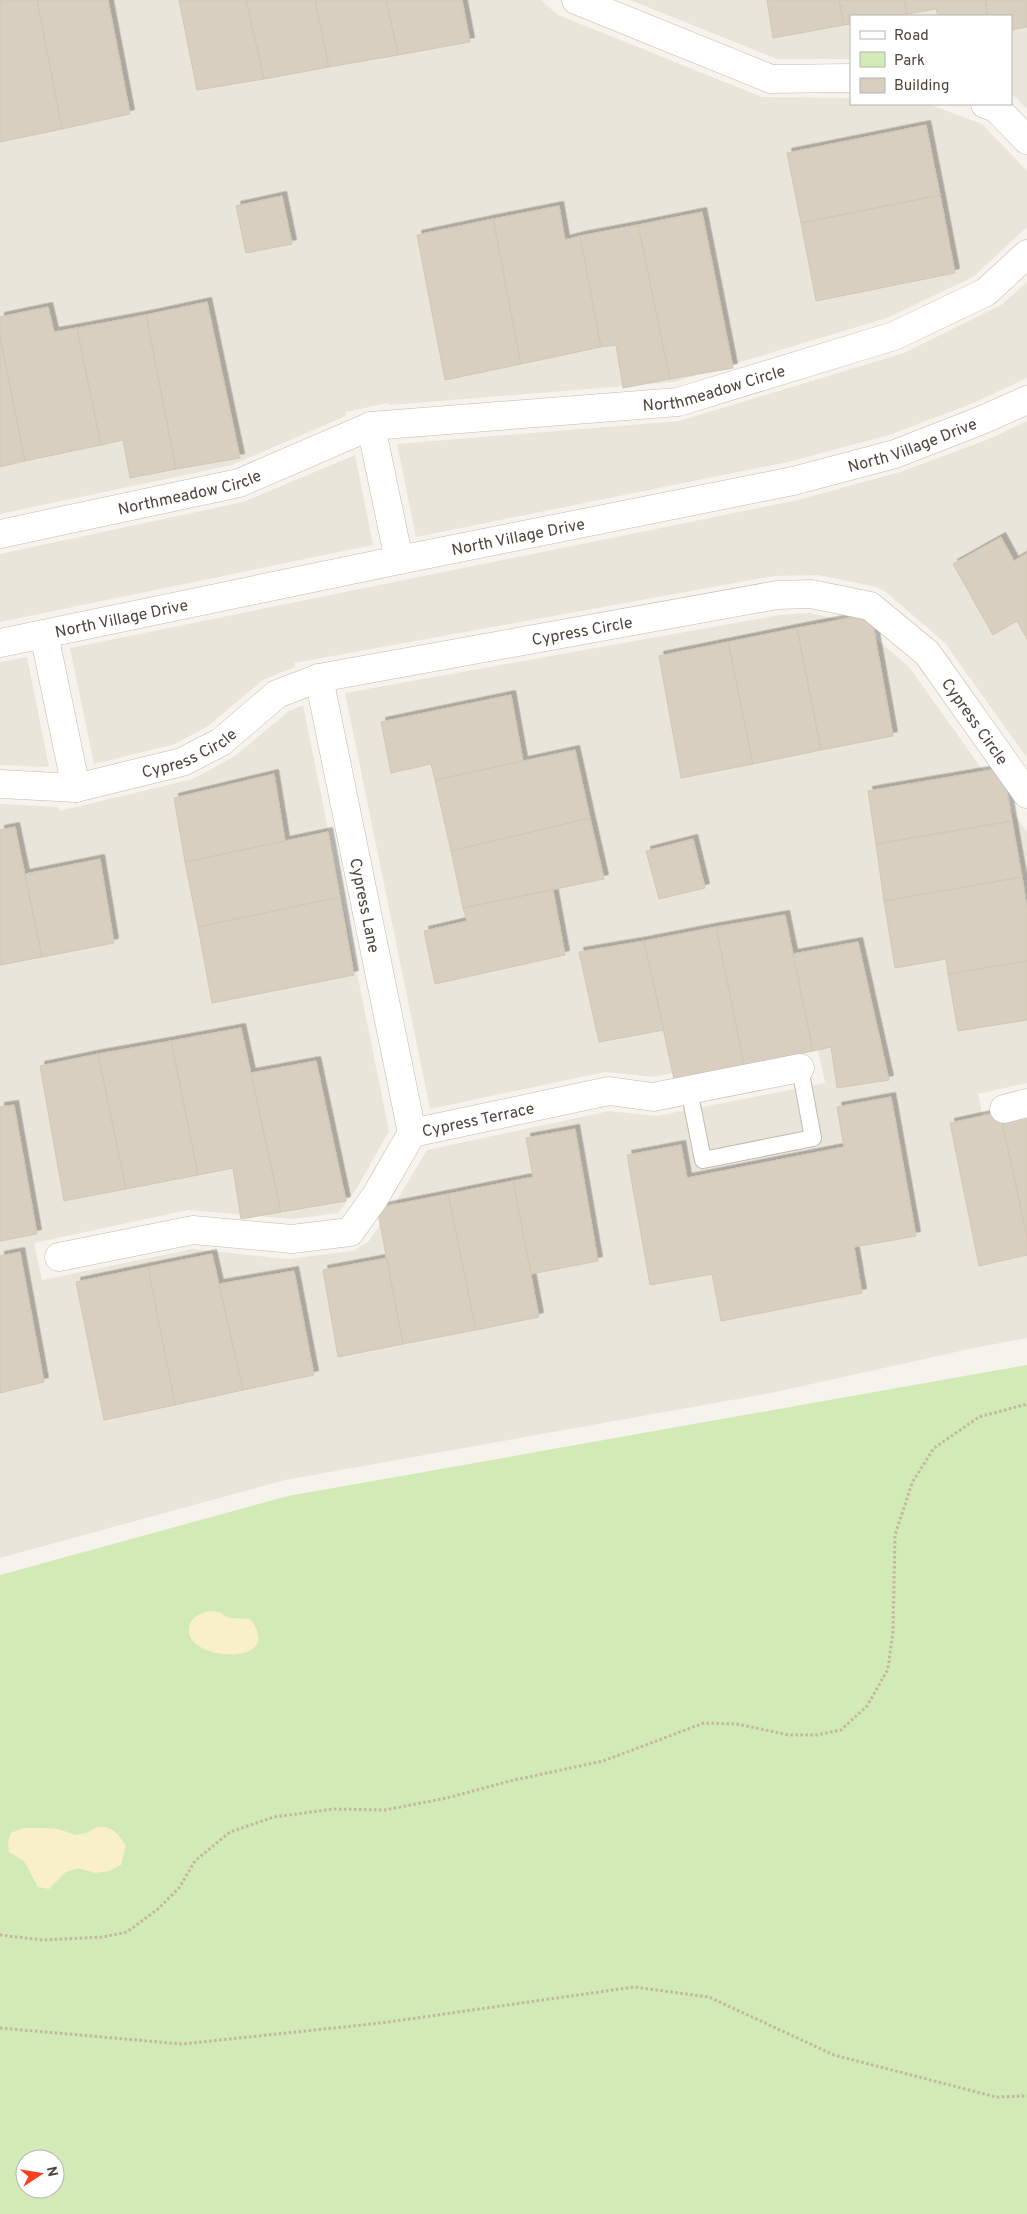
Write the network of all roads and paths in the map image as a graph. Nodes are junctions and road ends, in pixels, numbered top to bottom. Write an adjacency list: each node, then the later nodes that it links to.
1 (576, 0): 2 (street)
2 (850, 78)
3 (988, 105): 4 (street)
4 (1027, 140)
5 (1027, 254): 7 (street, Northmeadow Circle)
6 (1027, 400): 9 (street, North Village Drive)
7 (371, 426): 8 (street, Northmeadow Circle); 9 (street)
8 (0, 534)
9 (399, 560): 10 (street, North Village Drive)
10 (44, 634): 11 (street, North Village Drive); 14 (street)
11 (0, 643)
12 (319, 678): 14 (street, Cypress Circle); 15 (street, Cypress Circle); 18 (street, Cypress Lane)
13 (0, 784): 14 (street, Cypress Circle)
14 (76, 788)
15 (1027, 794)
16 (800, 1068): 17 (street, Cypress Terrace); 17 (lane)
17 (689, 1090): 18 (street, Cypress Terrace)
18 (412, 1133): 19 (street, Cypress Terrace)
19 (59, 1257)
20 (1027, 1404): 21 (path)
21 (0, 1935)
22 (0, 2028): 23 (path)
23 (1027, 2096)

